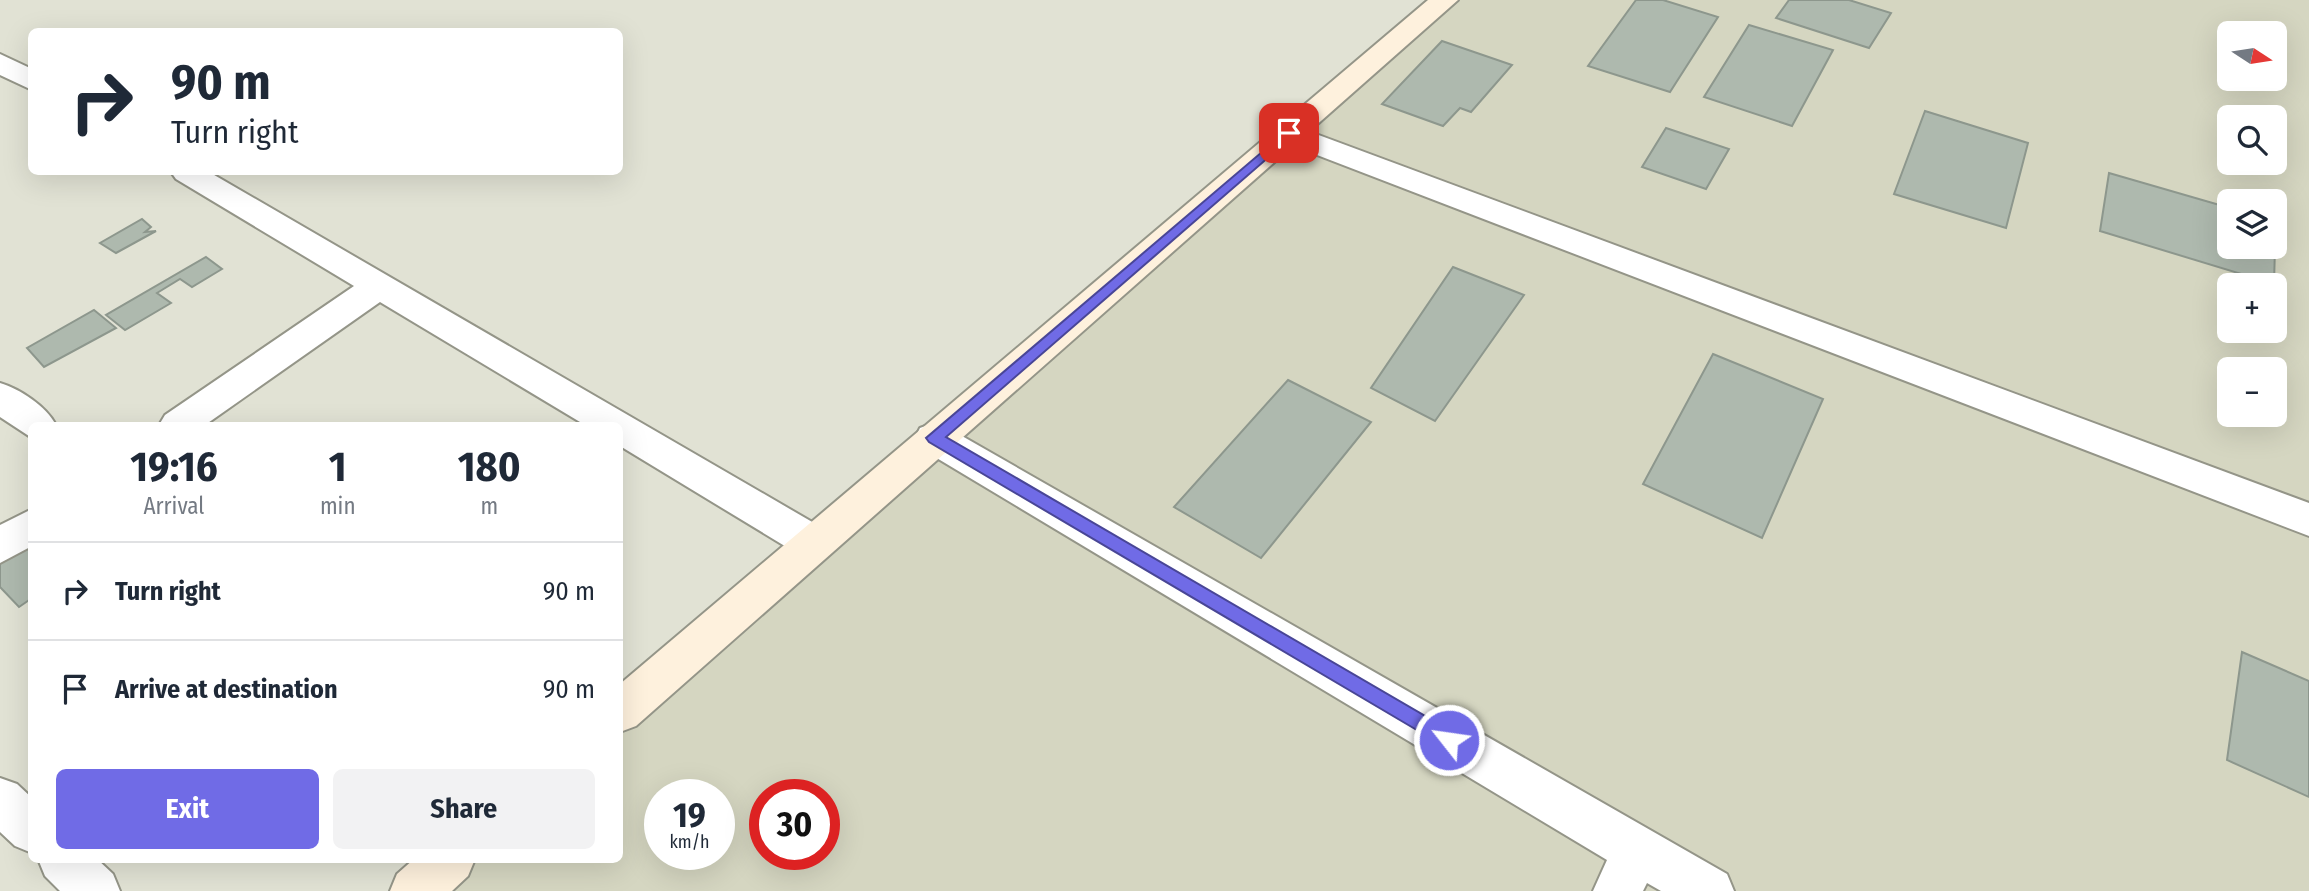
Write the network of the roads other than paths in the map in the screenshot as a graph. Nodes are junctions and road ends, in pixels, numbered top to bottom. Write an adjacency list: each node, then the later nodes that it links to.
1 (1444, 0): 4 (main road)
2 (0, 63): 3 (street)
3 (28, 79)
4 (1289, 133): 12 (main road); 13 (street)
5 (192, 175): 6 (street)
6 (379, 286): 9 (street); 10 (street)
7 (0, 397): 8 (street)
8 (33, 422)
9 (182, 422)
10 (610, 422)
11 (623, 430): 15 (street)
12 (934, 438): 15 (main road); 22 (street)
13 (2309, 520)
14 (28, 528): 16 (street)
15 (812, 542): 17 (main road)
16 (0, 546)
17 (623, 709)
18 (0, 800): 19 (street)
19 (28, 826)
20 (66, 863): 23 (street)
21 (446, 863): 24 (main road)
22 (1627, 871): 25 (street)
23 (95, 891)
24 (415, 891)
25 (1709, 891)

